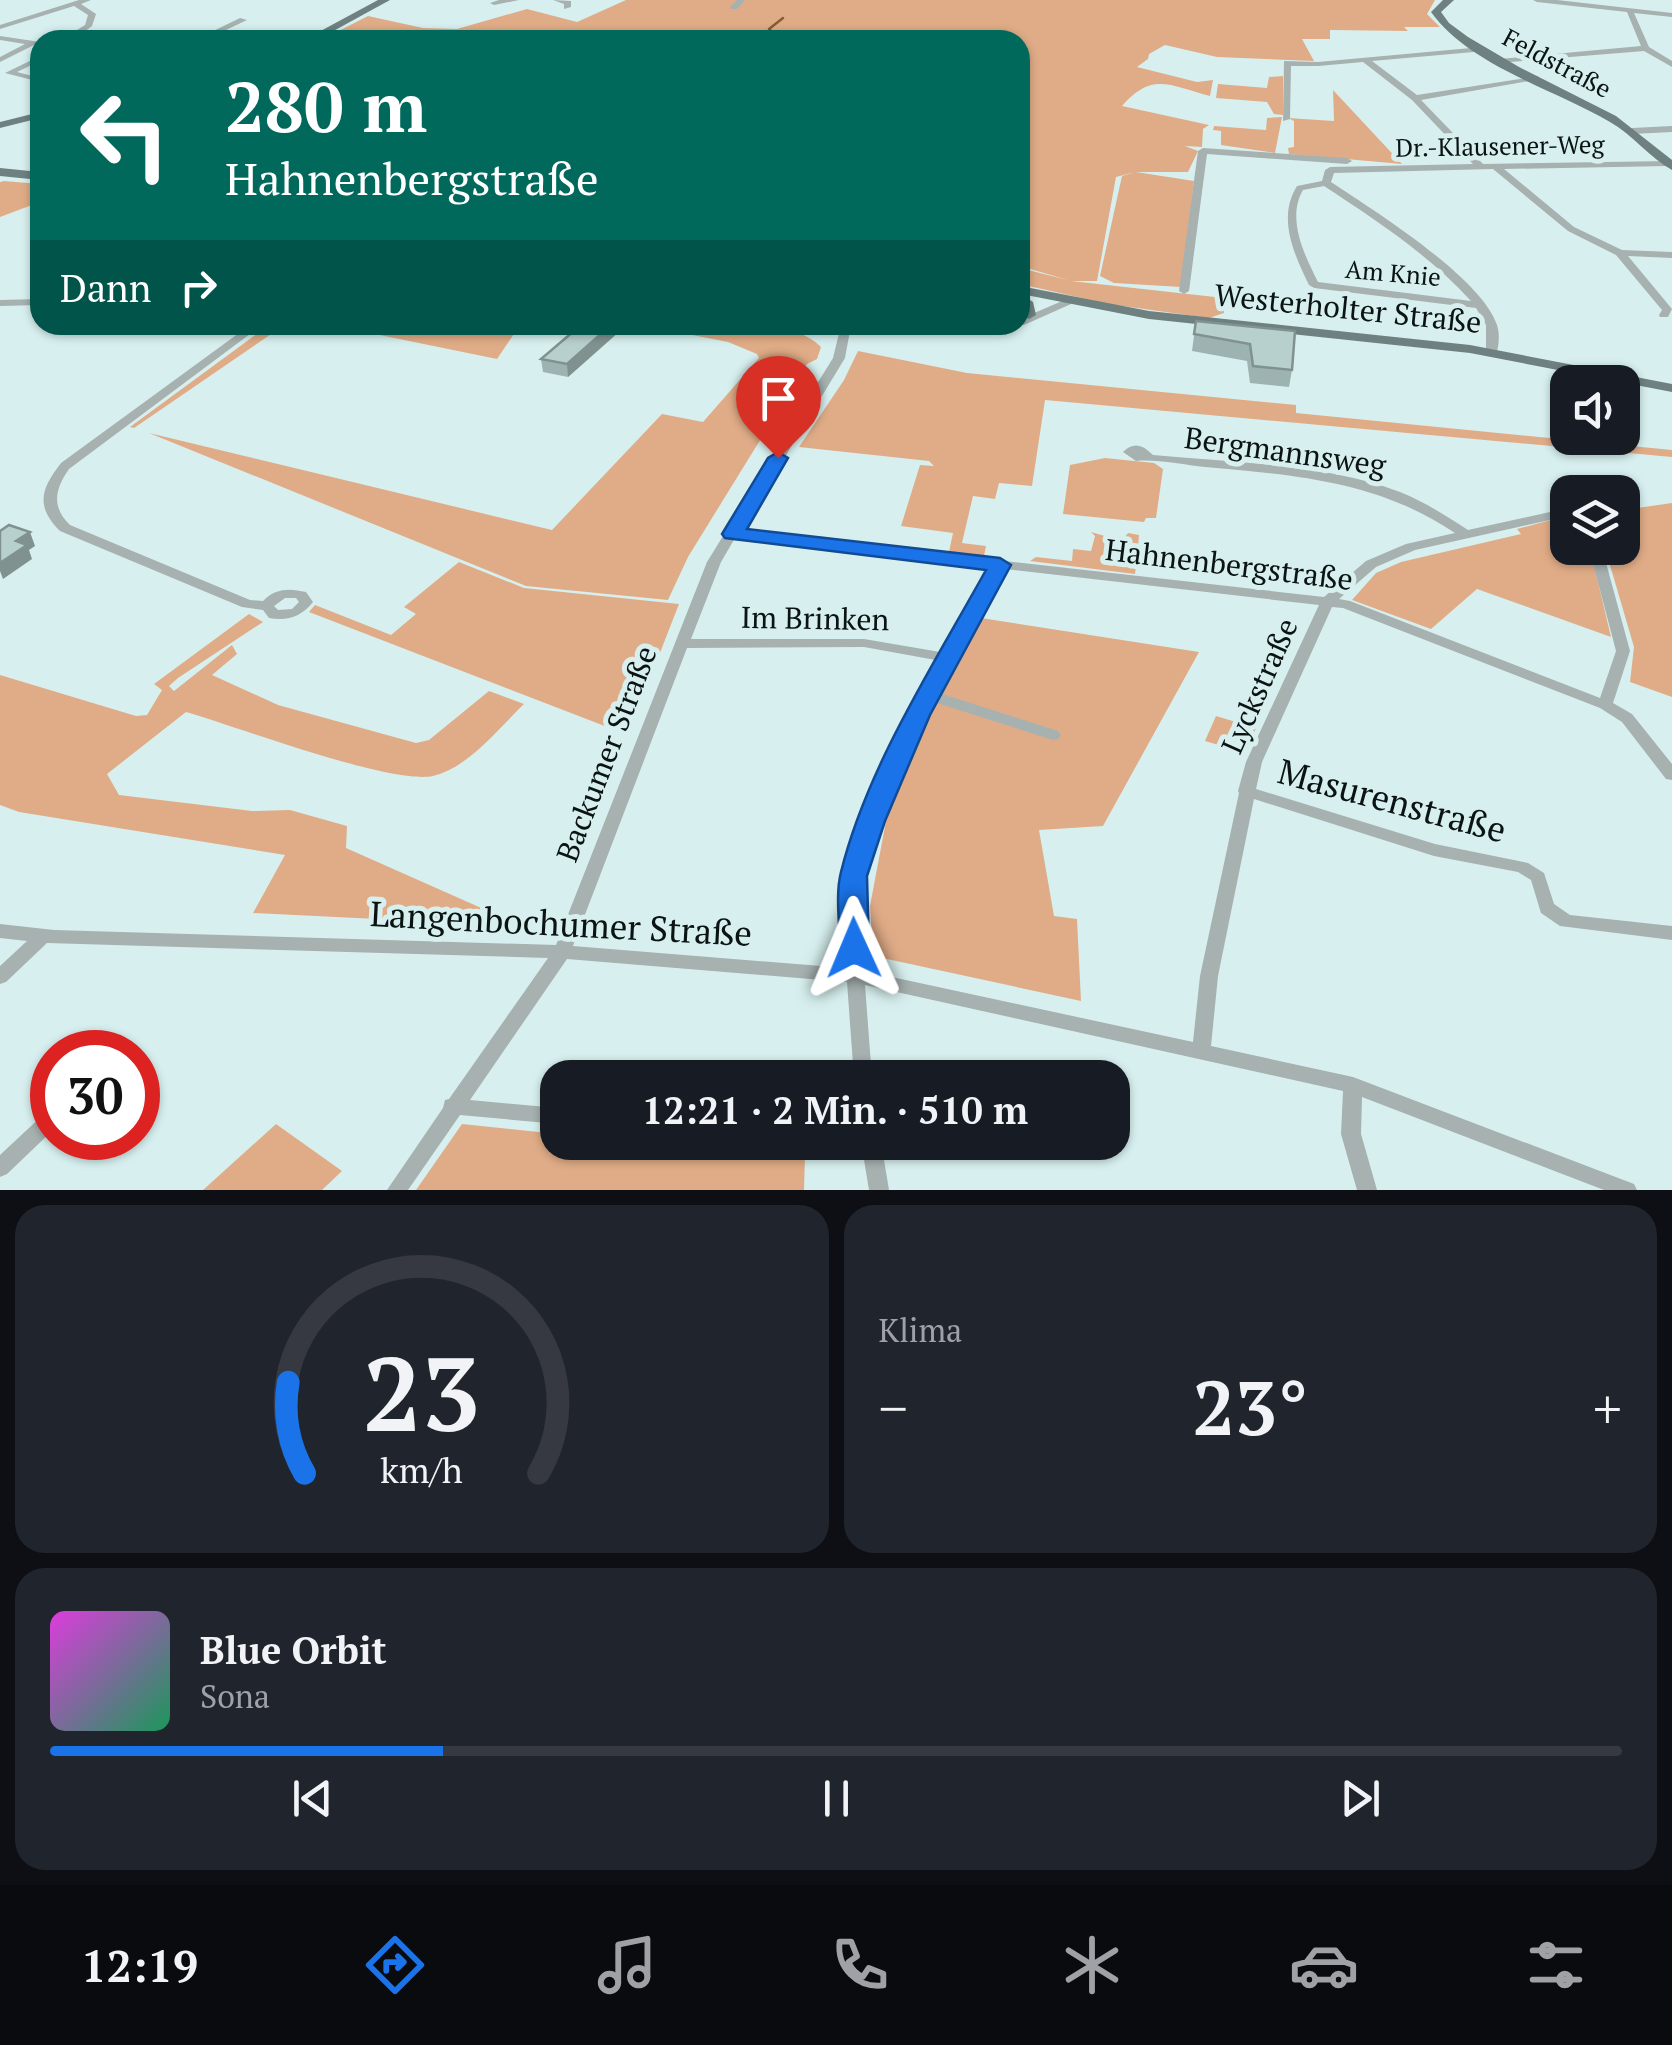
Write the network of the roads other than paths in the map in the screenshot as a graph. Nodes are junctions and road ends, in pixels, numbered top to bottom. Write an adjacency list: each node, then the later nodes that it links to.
1 (87, 0): 8 (street)
2 (385, 0): 16 (main road)
3 (515, 0): 9 (street)
4 (558, 0): 5 (street)
5 (580, 0)
6 (1448, 0): 21 (main road, Feldstraße)
7 (1537, 0): 10 (street)
8 (76, 4): 13 (street); 14 (street)
9 (494, 4)
10 (1630, 13): 11 (street); 20 (street)
11 (1672, 15)
12 (243, 20): 15 (street)
13 (0, 27)
14 (81, 30)
15 (221, 30)
16 (328, 30)
17 (0, 38): 18 (street)
18 (30, 43)
19 (30, 47): 22 (street)
20 (1646, 48): 24 (street); 26 (street)
21 (1482, 49): 23 (street); 24 (main road, Feldstraße)
22 (0, 60)
23 (1365, 60): 29 (street); 31 (street)
24 (1500, 61): 28 (main road, Feldstraße)
25 (30, 63): 27 (street)
26 (1672, 65)
27 (30, 78)
28 (1535, 78): 29 (street); 34 (main road, Feldstraße)
29 (1415, 98): 35 (street)
30 (30, 118): 32 (main road)
31 (1286, 118)
32 (0, 125)
33 (1672, 129): 34 (street)
34 (1632, 131): 36 (main road, Feldstraße)
35 (1478, 164): 37 (street, Dr.-Klausener-Weg); 38 (street, Dr.-Klausener-Weg)
36 (1670, 164): 37 (street, Dr.-Klausener-Weg)
37 (1493, 165): 43 (street)
38 (1402, 167): 39 (street, Dr.-Klausener-Weg); 45 (street)
39 (1334, 169): 42 (street)
40 (0, 172): 41 (main road)
41 (30, 175)
42 (1326, 183): 50 (street); 50 (street, Am Knie)
43 (1620, 254): 44 (street); 51 (street)
44 (1672, 255)
45 (1184, 291)
46 (1030, 292): 47 (main road, Westerholter Straße)
47 (1062, 300): 52 (street); 55 (main road, Westerholter Straße)
48 (30, 302): 49 (street)
49 (0, 304)
50 (1479, 305): 55 (street)
51 (1664, 314)
52 (1030, 319)
53 (242, 335): 64 (street)
54 (844, 335): 59 (street, Backumer Straße)
55 (1492, 352): 56 (main road, Westerholter Straße)
56 (1672, 388)
57 (1145, 456): 60 (street, Bergmannsweg)
58 (1550, 516): 60 (street, Lyckstraße)
59 (733, 534): 61 (street, Hahnenbergstraße); 65 (street, Backumer Straße)
60 (1466, 534): 63 (street, Lyckstraße)
61 (1000, 565): 63 (street, Hahnenbergstraße); 66 (street)
62 (1600, 565): 68 (street)
63 (1328, 601): 68 (street, Hahnenbergstraße); 71 (street, Lyckstraße)
64 (267, 606)
65 (681, 644): 66 (street, Im Brinken); 75 (street, Backumer Straße)
66 (947, 658): 67 (street)
67 (928, 695): 69 (street); 76 (street)
68 (1605, 705): 70 (street, Hahnenbergstraße)
69 (1053, 735)
70 (1672, 775)
71 (1246, 791): 73 (street, Masurenstraße); 78 (street, Lyckstraße)
72 (0, 932): 74 (street, Langenbochumer Straße)
73 (1672, 934)
74 (42, 936): 75 (street, Langenbochumer Straße); 77 (street)
75 (562, 952): 76 (street, Langenbochumer Straße); 81 (street, Backumer Straße)
76 (855, 976): 78 (street, Langenbochumer Straße); 79 (street)
77 (0, 977)
78 (1202, 1051): 80 (street, Langenbochumer Straße)
79 (862, 1060)
80 (1354, 1085): 88 (street); 89 (street, Langenbochumer Straße)
81 (452, 1106): 82 (street); 86 (street, Backumer Straße)
82 (540, 1114)
83 (30, 1140): 85 (street)
84 (874, 1160): 87 (street)
85 (0, 1168)
86 (397, 1190)
87 (879, 1190)
88 (1367, 1190)
89 (1627, 1190)

